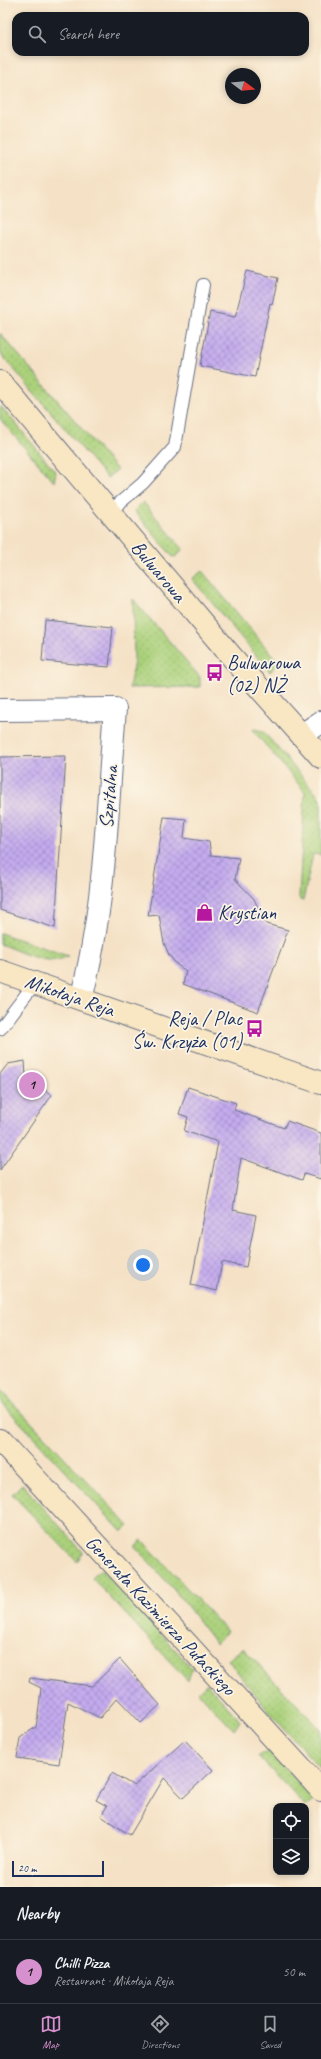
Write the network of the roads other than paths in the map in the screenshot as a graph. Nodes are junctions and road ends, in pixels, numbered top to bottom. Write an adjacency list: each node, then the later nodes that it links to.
1 (203, 285): 3 (lane)
2 (0, 382): 3 (street, Bulwarowa)
3 (109, 512): 6 (street, Bulwarowa)
4 (0, 710): 10 (street, Szpitalna)
5 (321, 722): 6 (street)
6 (302, 735): 7 (street, Bulwarowa)
7 (321, 757)
8 (0, 971): 9 (street, Mikołaja Reja)
9 (35, 983): 10 (street, Mikołaja Reja); 11 (lane)
10 (81, 999): 12 (street, Mikołaja Reja)
11 (0, 1029)
12 (321, 1083)
13 (0, 1440): 14 (street, Generała Kazimierza Pułaskiego)
14 (321, 1790)

